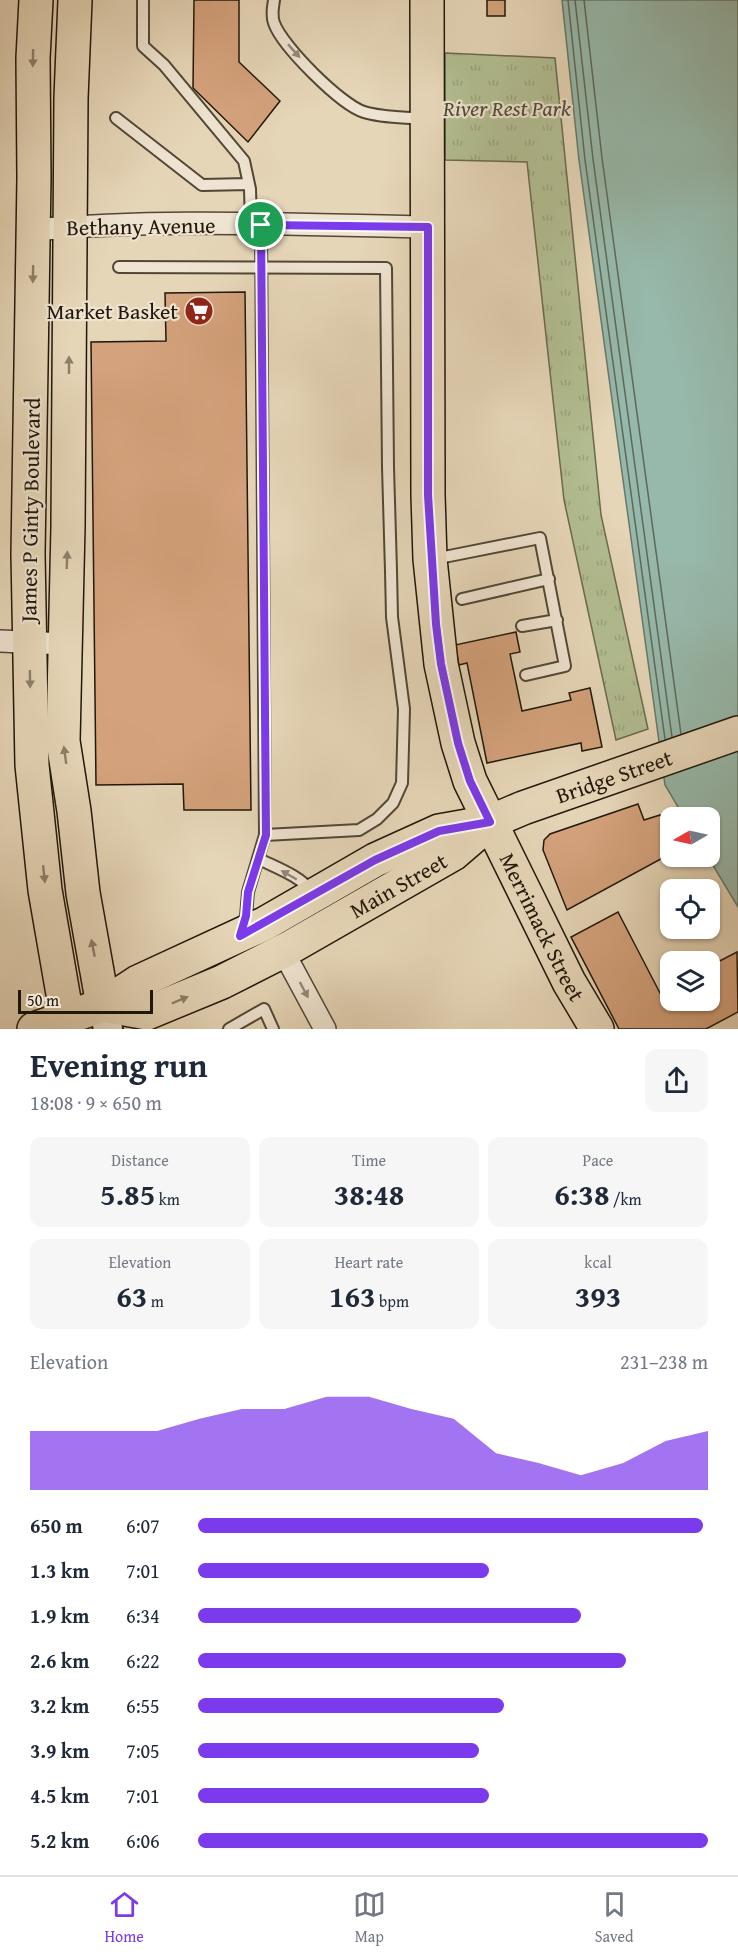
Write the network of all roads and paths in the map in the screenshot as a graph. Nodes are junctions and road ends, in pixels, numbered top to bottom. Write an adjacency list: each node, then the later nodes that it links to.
1 (36, 0): 12 (main road, James P Ginty Boulevard, one-way to 12)
2 (75, 0): 10 (main road, James P Ginty Boulevard)
3 (143, 0): 8 (lane)
4 (274, 0): 7 (lane, one-way to 7)
5 (427, 0): 7 (main road, Merrimack Street)
6 (116, 118): 8 (lane)
7 (427, 119): 11 (main road, Merrimack Street)
8 (249, 184): 9 (lane)
9 (256, 225): 10 (street, Bethany Avenue); 11 (street, Bethany Avenue); 14 (lane)
10 (70, 227): 12 (street, Bethany Avenue); 21 (main road, James P Ginty Boulevard, one-way to 10)
11 (428, 227): 15 (main road, Merrimack Street)
12 (34, 230): 20 (main road, James P Ginty Boulevard, one-way to 20)
13 (119, 267): 14 (lane)
14 (262, 267): 25 (lane); 25 (lane)
15 (430, 559): 16 (lane); 24 (main road, Merrimack Street)
16 (549, 579): 17 (lane); 18 (lane)
17 (462, 598)
18 (557, 620): 19 (lane); 22 (lane)
19 (522, 626)
20 (15, 641): 21 (street); 31 (main road, James P Ginty Boulevard, one-way to 31)
21 (65, 644): 30 (main road, James P Ginty Boulevard, one-way to 21)
22 (526, 675)
23 (738, 733): 24 (main road, Bridge Street)
24 (490, 822): 27 (main road, Main Street); 29 (main road, Main Street); 36 (main road, Merrimack Street)
25 (266, 835): 26 (lane)
26 (259, 859): 27 (lane, one-way to 26); 28 (lane)
27 (314, 896): 28 (main road, Main Street)
28 (240, 936): 30 (main road, Main Street)
29 (283, 951): 30 (main road, Main Street, one-way to 29); 35 (street, one-way to 35)
30 (106, 1017): 31 (main road, Main Street)
31 (69, 1023): 32 (main road, Main Street)
32 (34, 1029)
33 (229, 1029): 34 (lane)
34 (273, 1029)
35 (325, 1029)
36 (597, 1029)

